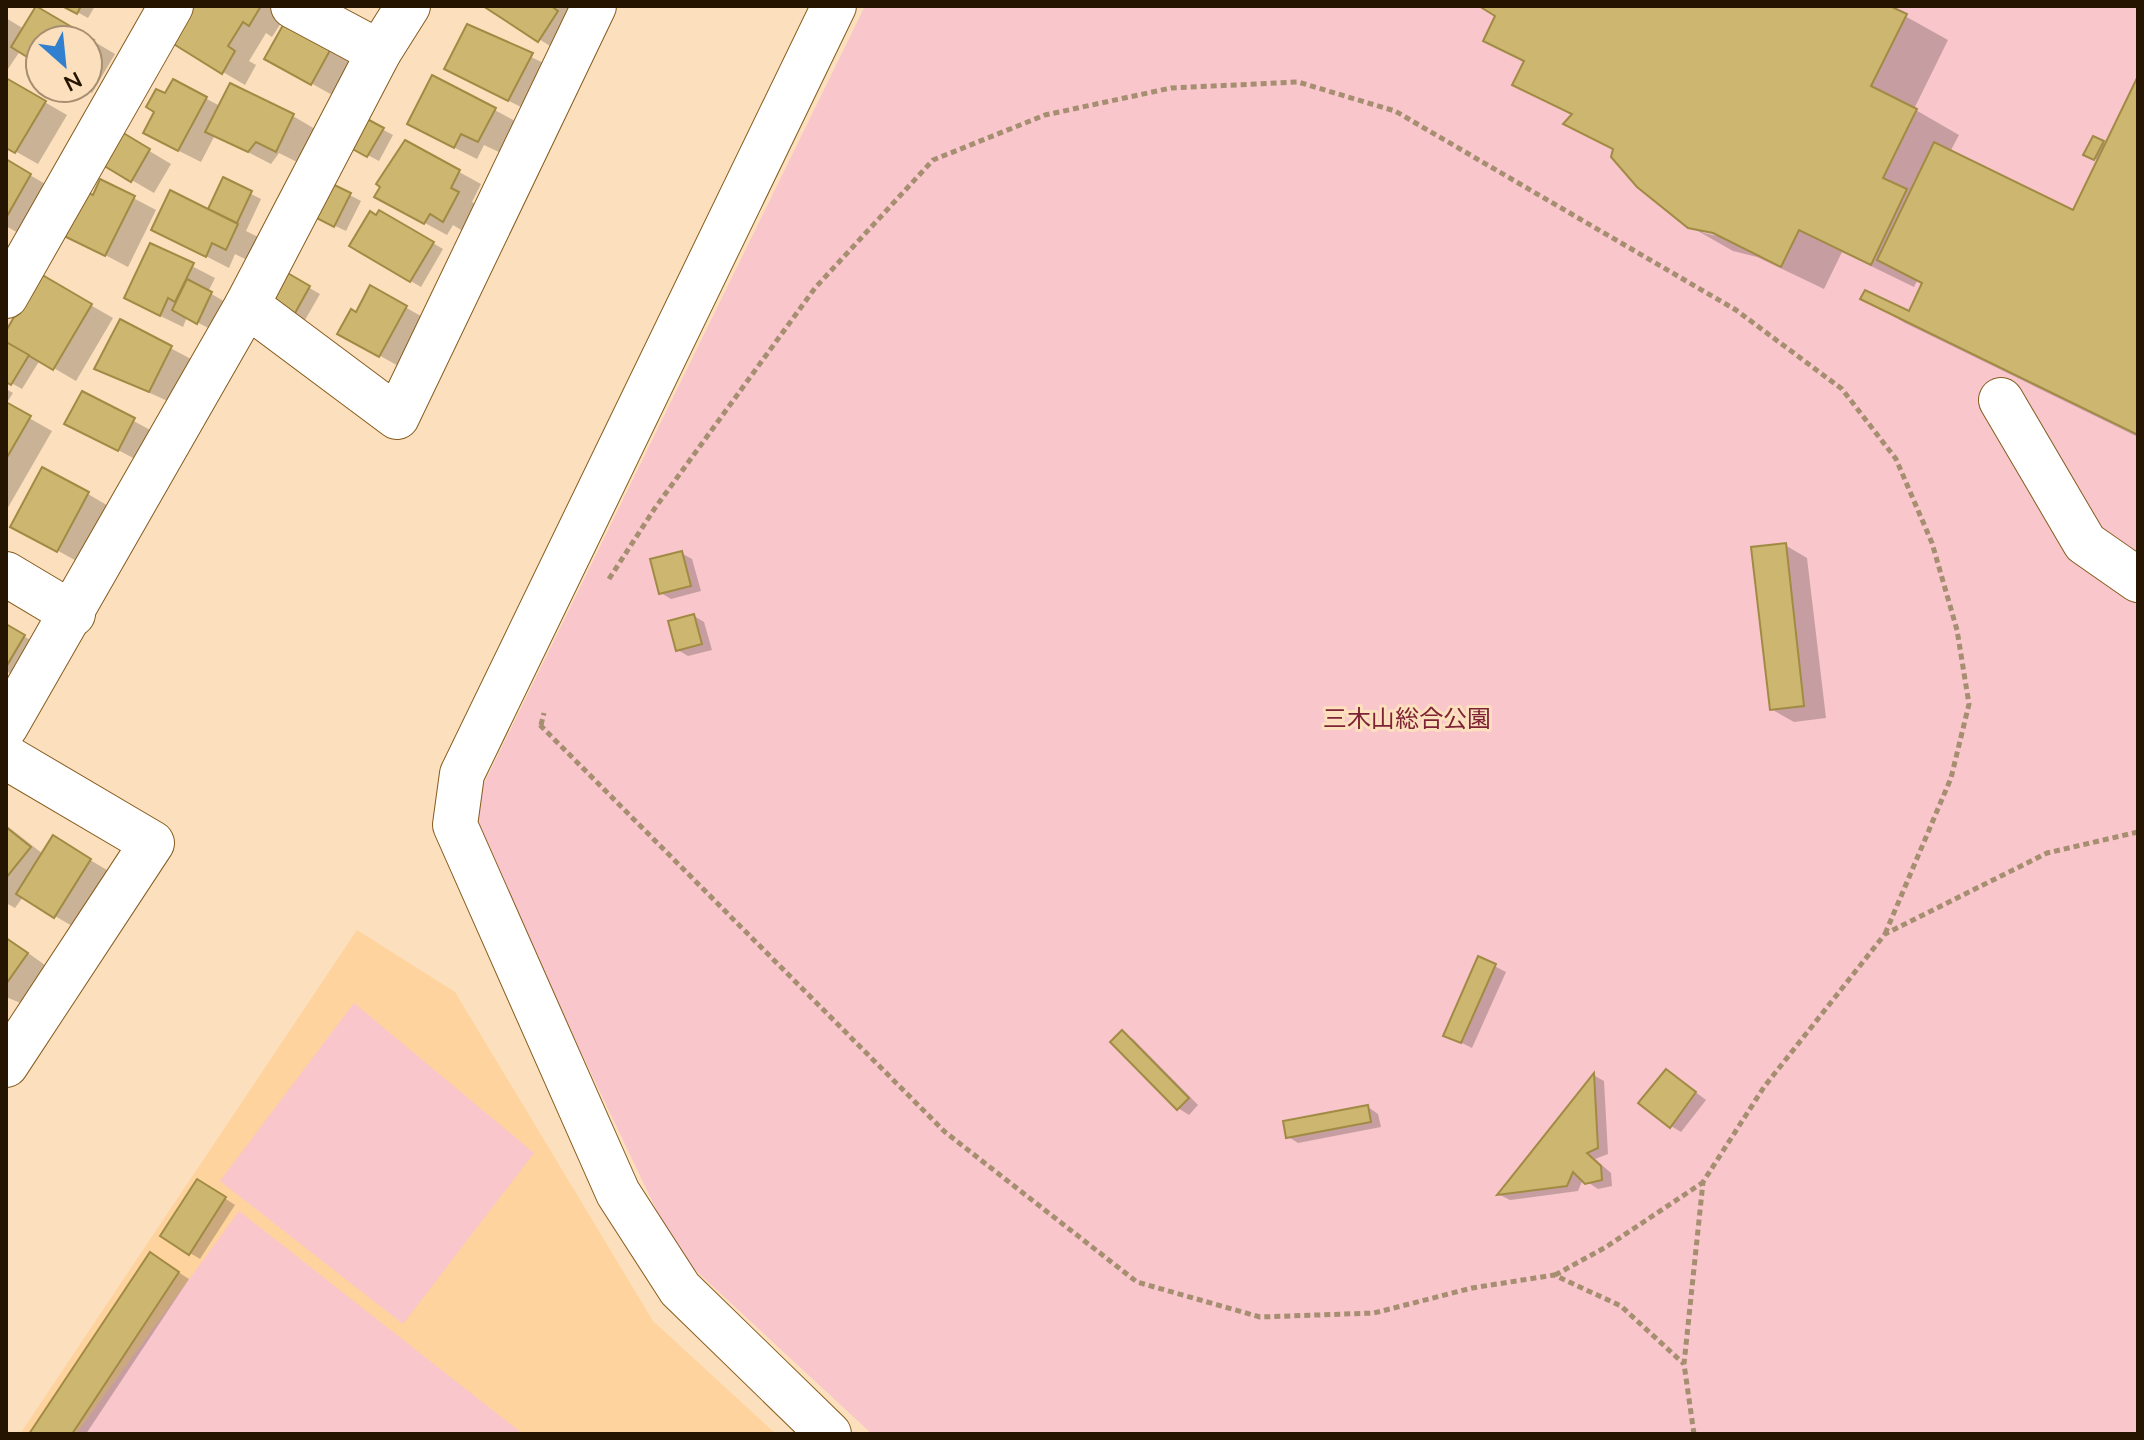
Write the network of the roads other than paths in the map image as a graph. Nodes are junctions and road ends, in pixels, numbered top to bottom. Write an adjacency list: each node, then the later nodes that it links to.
1 (171, 6): 7 (street)
2 (293, 6): 6 (street)
3 (408, 6): 6 (street)
4 (594, 6): 8 (street)
5 (834, 6): 16 (street)
6 (379, 52): 8 (street)
7 (6, 296)
8 (247, 305): 12 (street)
9 (2001, 400): 11 (street)
10 (6, 574): 12 (street)
11 (2138, 580)
12 (73, 614): 13 (street)
13 (6, 726)
14 (6, 757): 15 (street)
15 (6, 1065)
16 (829, 1434)

